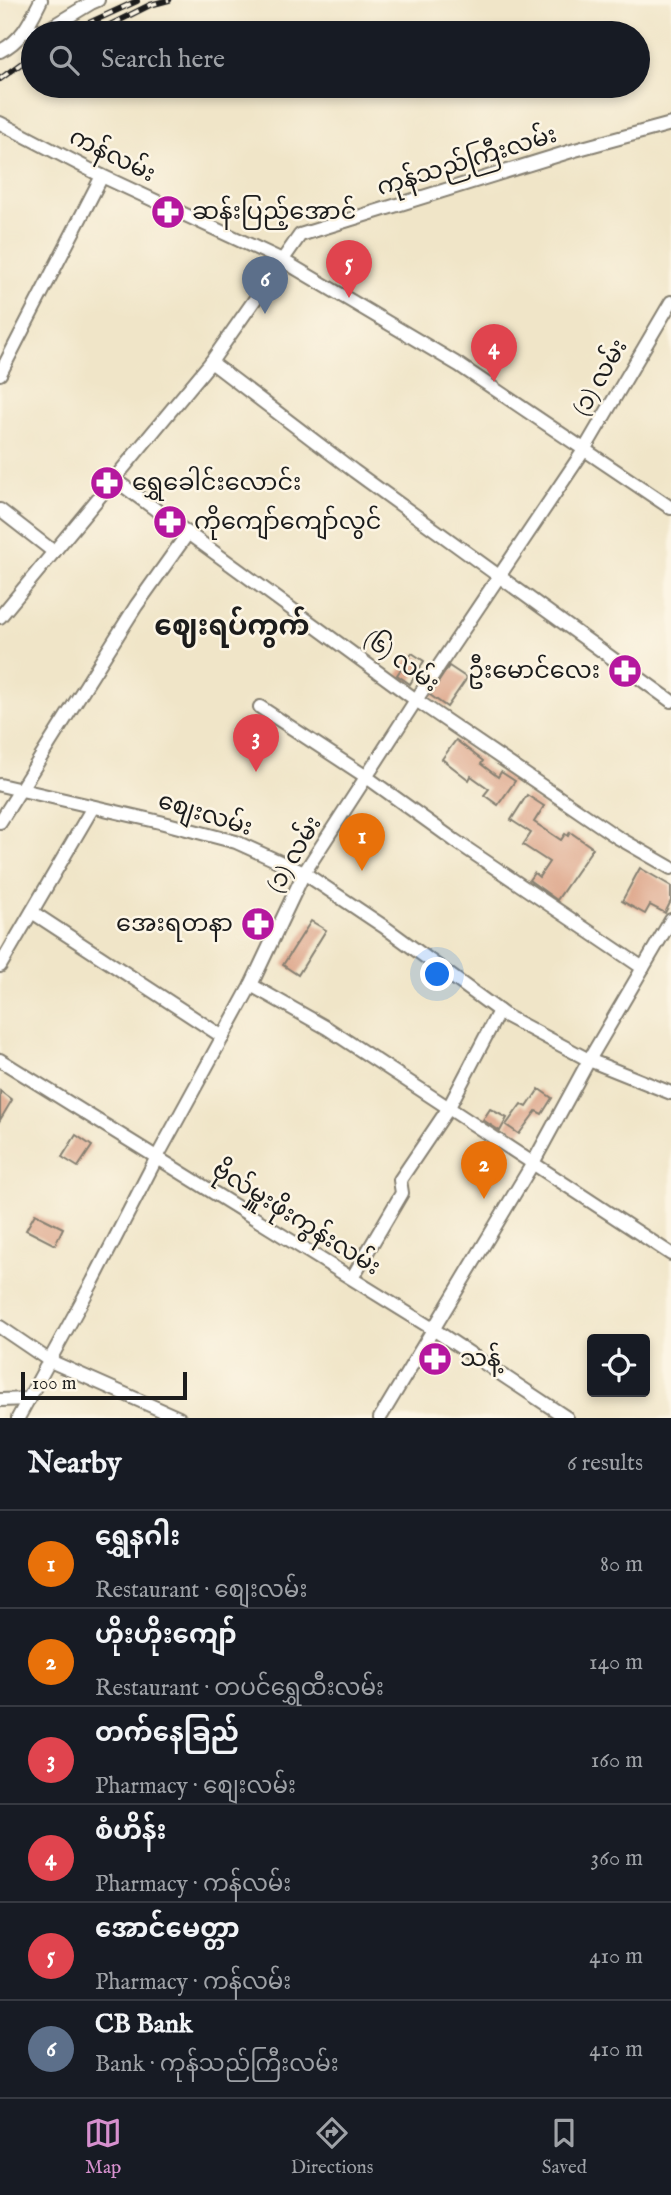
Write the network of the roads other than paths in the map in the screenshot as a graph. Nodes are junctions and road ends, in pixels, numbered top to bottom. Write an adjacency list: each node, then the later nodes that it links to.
1 (41, 0): 3 (street)
2 (99, 0): 4 (street)
3 (30, 21)
4 (61, 21)
5 (21, 36): 6 (street)
6 (0, 51)
7 (0, 123): 9 (street, ကန်လမ်း)
8 (671, 124): 10 (street, ကုန်သည်ကြီးလမ်း)
9 (102, 176): 10 (street, ကန်လမ်း); 13 (street)
10 (282, 260): 12 (street, ကုန်သည်ကြီးလမ်း); 14 (street, ကန်လမ်း)
11 (671, 302): 14 (street, (၁) လမ်း)
12 (211, 362): 15 (street, ကုန်သည်ကြီးလမ်း); 20 (street)
13 (0, 374)
14 (584, 450): 16 (street, ကန်လမ်း); 20 (street, (၁) လမ်း)
15 (114, 479): 18 (street, (၆) လမ်း); 19 (street, ကုန်သည်ကြီးလမ်း)
16 (671, 508)
17 (0, 510): 19 (street)
18 (188, 533): 22 (street, (၆) လမ်း); 27 (street)
19 (54, 552): 21 (street, ကုန်သည်ကြီးလမ်း)
20 (499, 575): 22 (street, (၁) လမ်း); 23 (street)
21 (0, 617)
22 (416, 700): 25 (street, (၁) လမ်း); 30 (street, (၆) လမ်း)
23 (671, 701)
24 (260, 707): 25 (street)
25 (368, 778): 31 (street, (၁) လမ်း); 35 (street)
26 (0, 785): 27 (street, စျေးလမ်း)
27 (19, 790): 28 (street, စျေးလမ်း); 29 (street)
28 (93, 807): 31 (street, စျေးလမ်း); 32 (street)
29 (0, 822)
30 (671, 868)
31 (304, 873): 36 (street, (၁) လမ်း); 37 (street, စျေးလမ်း)
32 (32, 912): 34 (street); 38 (street)
33 (671, 920): 35 (street)
34 (0, 966)
35 (643, 968): 40 (street)
36 (251, 985): 38 (street, (၁) လမ်း); 42 (street)
37 (499, 1011): 40 (street, စျေးလမ်း); 42 (street)
38 (223, 1037): 43 (street, (၁) လမ်း)
39 (0, 1060): 43 (street, ဗိုလ်မှူးဖိုးကွန်းလမ်း)
40 (589, 1060): 41 (street, စျေးလမ်း); 44 (street)
41 (671, 1093)
42 (449, 1109): 44 (street); 46 (street)
43 (157, 1157): 46 (street, ဗိုလ်မှူးဖိုးကွန်းလမ်း); 49 (street, (၁) လမ်း)
44 (533, 1163): 45 (street); 48 (street)
45 (671, 1254)
46 (352, 1278): 48 (street, ဗိုလ်မှူးဖိုးကွန်းလမ်း)
47 (0, 1327): 49 (street)
48 (433, 1329): 54 (street); 55 (street, ဗိုလ်မှူးဖိုးကွန်းလမ်း)
49 (50, 1361): 50 (street, (၁) လမ်း); 53 (street)
50 (29, 1399): 51 (street); 52 (street, (၁) လမ်း)
51 (0, 1400)
52 (18, 1418)
53 (180, 1418)
54 (380, 1418)
55 (567, 1418)

